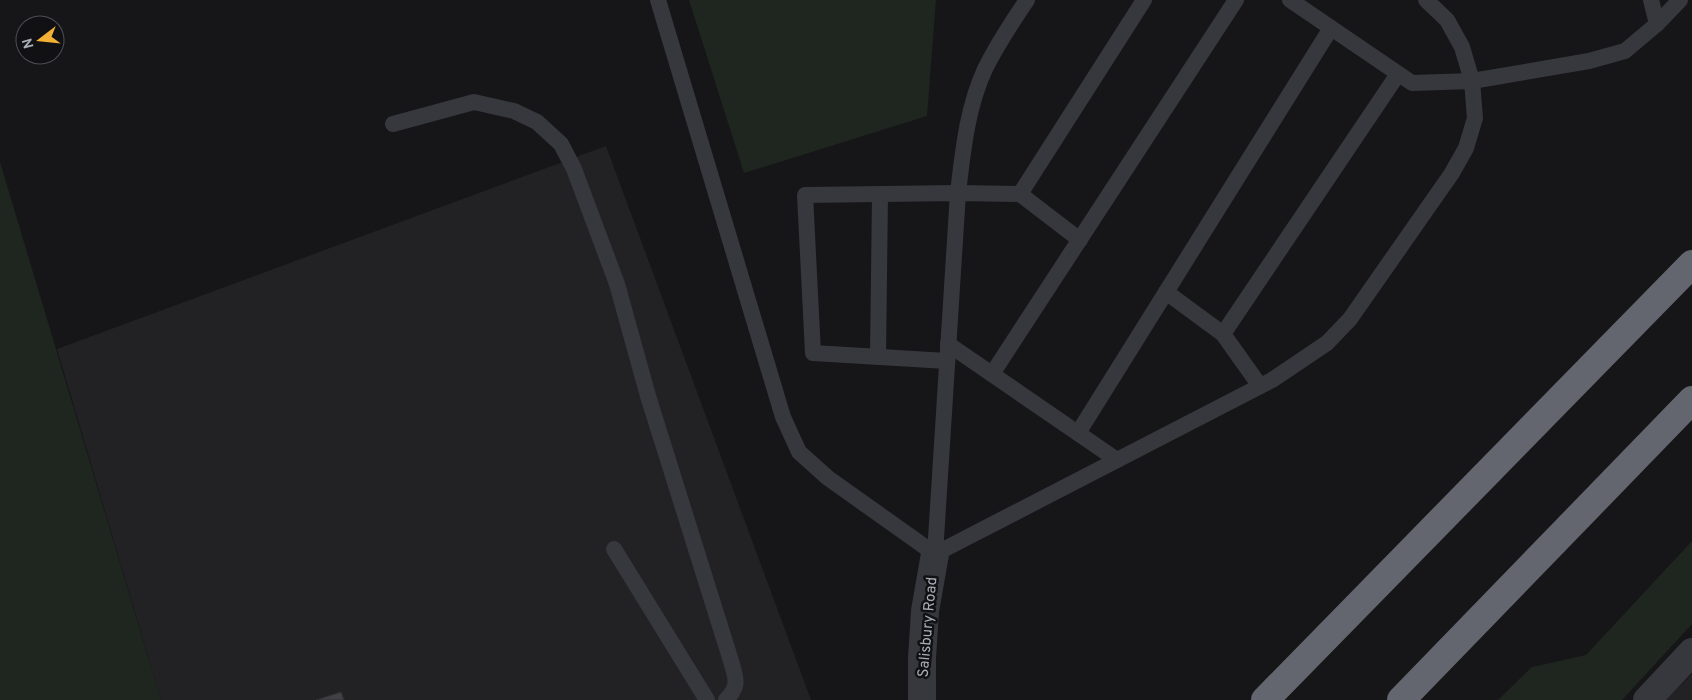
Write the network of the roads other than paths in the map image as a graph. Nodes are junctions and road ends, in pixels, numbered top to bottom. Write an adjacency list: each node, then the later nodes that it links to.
1 (658, 0): 30 (lane)
2 (1027, 0): 14 (lane)
3 (1144, 0): 16 (lane)
4 (1236, 0): 17 (lane)
5 (1290, 0): 10 (lane)
6 (1426, 0): 12 (lane)
7 (1651, 0): 9 (lane)
8 (1680, 0): 9 (lane)
9 (1657, 24): 12 (lane)
10 (1331, 28): 11 (lane); 19 (lane)
11 (1398, 74): 12 (lane); 20 (lane)
12 (1472, 81): 25 (lane)
13 (393, 124): 33 (lane)
14 (958, 193): 15 (lane); 16 (lane); 21 (lane)
15 (880, 194): 22 (lane); 22 (lane)
16 (1020, 194): 17 (lane)
17 (1080, 240): 24 (lane)
18 (1692, 264): 35 (highway)
19 (1166, 292): 20 (lane); 27 (lane)
20 (1223, 334): 25 (lane)
21 (948, 344): 23 (lane); 24 (lane)
22 (878, 357): 23 (lane)
23 (947, 361): 30 (lane)
24 (992, 374): 27 (lane)
25 (1260, 386): 28 (lane)
26 (1692, 400): 36 (highway)
27 (1078, 433): 28 (lane)
28 (1117, 460): 30 (lane)
29 (614, 549): 32 (lane)
30 (935, 554): 34 (street, Salisbury Road)
31 (1689, 660): 37 (street)
32 (707, 700)
33 (726, 700)
34 (922, 700)
35 (1265, 700)
36 (1401, 700)
37 (1647, 700)

